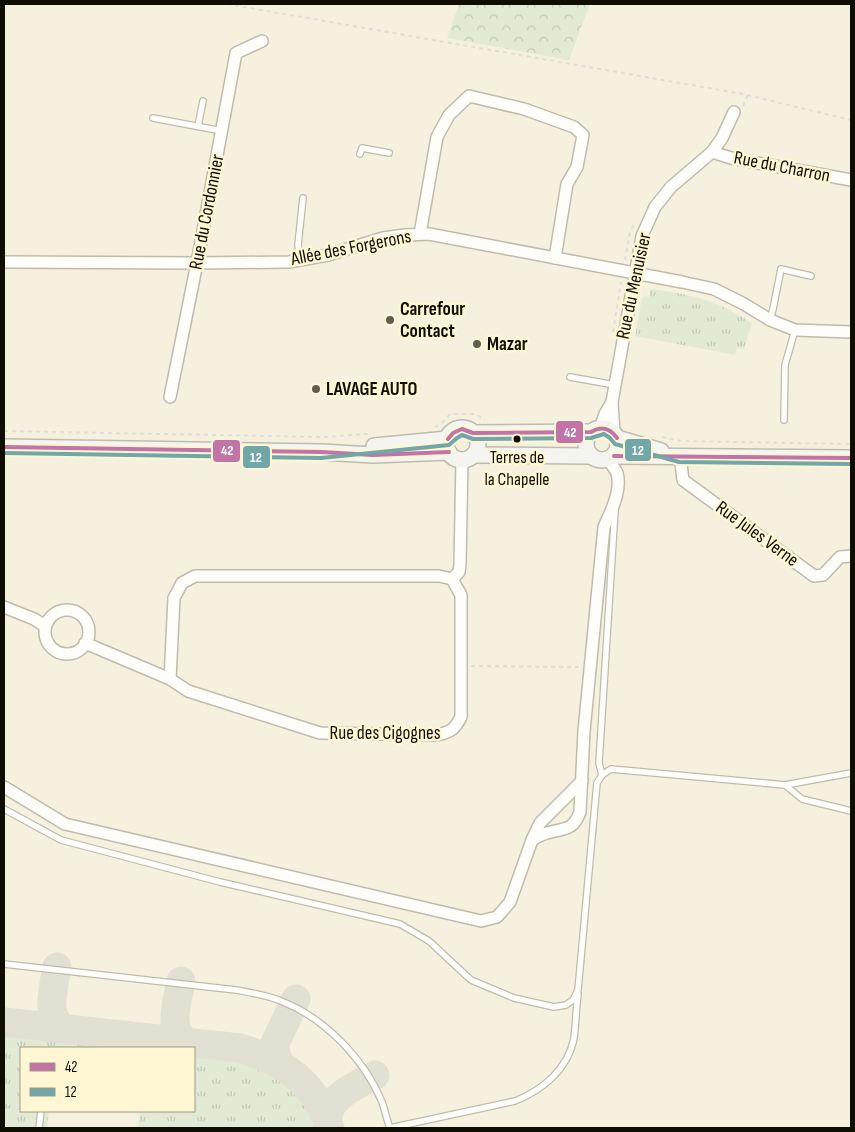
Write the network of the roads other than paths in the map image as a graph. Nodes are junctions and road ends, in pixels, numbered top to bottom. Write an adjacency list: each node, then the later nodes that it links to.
1 (262, 41): 6 (street, Rue du Cordonnier)
2 (203, 101): 5 (lane)
3 (734, 112): 7 (street, Rue du Menuisier)
4 (153, 118): 5 (lane)
5 (198, 126): 6 (lane)
6 (222, 131): 16 (street, Rue du Cordonnier)
7 (712, 152): 10 (street, Rue du Charron); 17 (street, Rue du Menuisier)
8 (389, 153): 9 (lane)
9 (360, 154)
10 (851, 180)
11 (303, 198): 14 (lane)
12 (420, 234): 13 (street, Allée des Forgerons); 13 (street); 14 (street, Allée des Forgerons)
13 (555, 258): 17 (street, Allée des Forgerons)
14 (300, 260): 16 (street, Allée des Forgerons)
15 (4, 262): 16 (street, Allée des Forgerons)
16 (197, 263): 24 (street, Rue du Cordonnier)
17 (634, 274): 19 (street); 23 (street, Rue du Menuisier)
18 (812, 276): 19 (lane)
19 (770, 320): 20 (street)
20 (795, 330): 21 (street); 25 (lane)
21 (851, 332)
22 (570, 377): 23 (lane)
23 (615, 385): 27 (street, Rue du Menuisier)
24 (170, 398)
25 (784, 420)
26 (473, 433): 27 (main road); 28 (main road); 32 (main road)
27 (606, 433): 30 (main road); 31 (main road); 33 (main road)
28 (448, 446): 29 (main road); 32 (main road)
29 (4, 447)
30 (590, 456): 32 (main road); 33 (main road)
31 (680, 456): 33 (main road); 34 (main road); 36 (street, Rue Jules Verne)
32 (468, 458): 37 (street)
33 (611, 458): 35 (street)
34 (851, 458)
35 (615, 503): 43 (lane); 44 (street)
36 (851, 556)
37 (452, 579): 41 (street); 41 (street, Rue des Cigognes)
38 (4, 607): 39 (street)
39 (45, 626): 40 (street); 40 (street)
40 (85, 644): 41 (street, Rue des Cigognes)
41 (170, 680)
42 (851, 773): 45 (lane)
43 (602, 775): 45 (lane); 51 (lane)
44 (582, 781): 49 (street); 49 (street)
45 (785, 785): 48 (lane)
46 (4, 787): 49 (street)
47 (4, 809): 51 (lane)
48 (851, 811)
49 (532, 840)
50 (4, 964): 54 (lane)
51 (578, 990): 54 (lane)
52 (41, 1112): 53 (lane)
53 (39, 1128)
54 (390, 1128)

